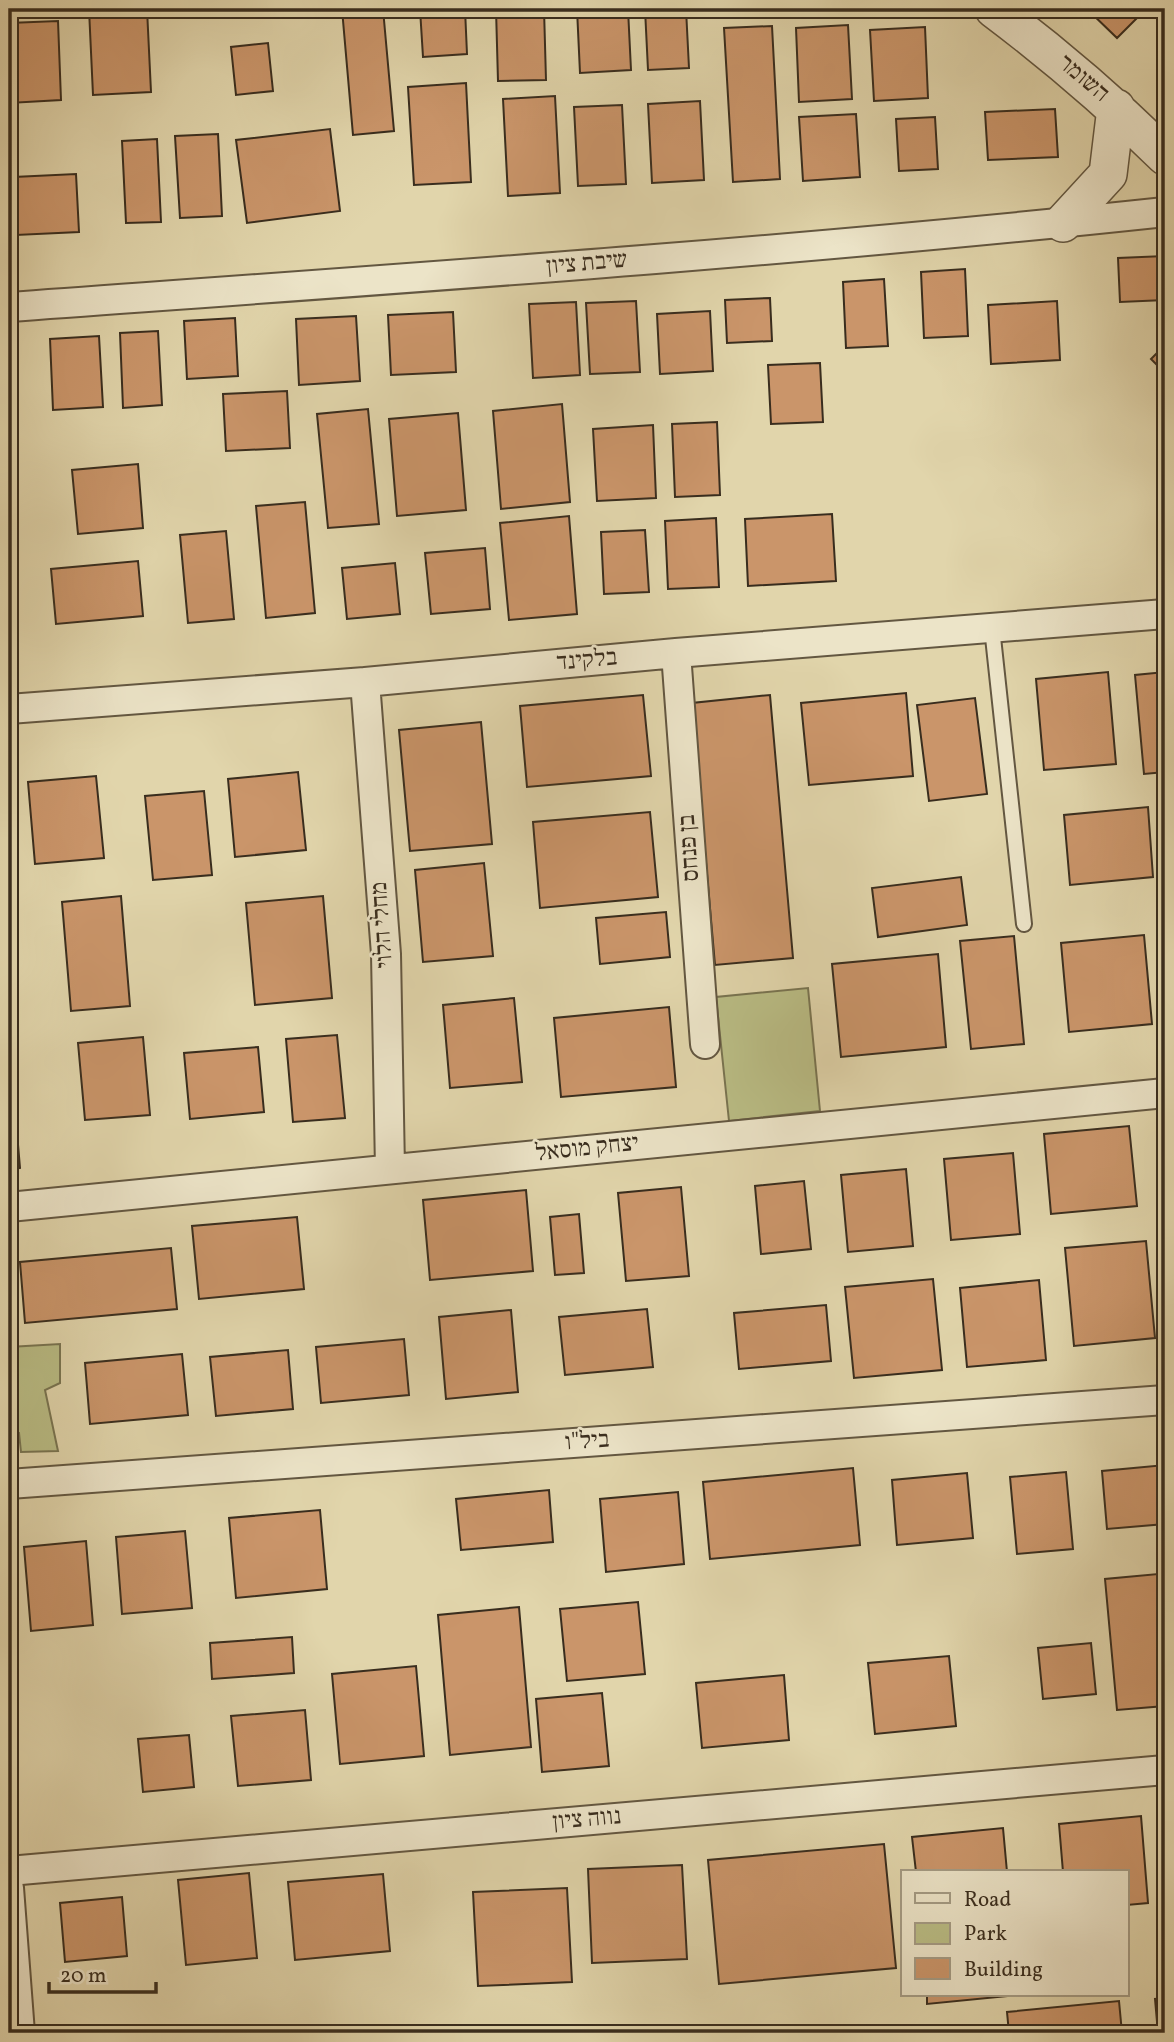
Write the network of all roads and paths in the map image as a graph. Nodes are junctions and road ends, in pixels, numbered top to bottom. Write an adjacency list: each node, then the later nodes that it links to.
1 (994, 9): 2 (street, השומר)
2 (1116, 108): 3 (street, השומר); 5 (street)
3 (1165, 156)
4 (1165, 212): 5 (street, שיבת ציון)
5 (1063, 223): 6 (street, שיבת ציון)
6 (9, 307)
7 (1165, 614): 8 (street, בלקינד)
8 (992, 628): 9 (street, בלקינד); 12 (lane)
9 (676, 653): 10 (street, בלקינד); 13 (street, בן פנחס)
10 (365, 682): 11 (street, בלקינד); 15 (street, מחלי הלוי)
11 (9, 709)
12 (1024, 924)
13 (705, 1044)
14 (1165, 1093): 15 (street, יצחק מוסאל)
15 (390, 1169): 16 (street, יצחק מוסאל)
16 (9, 1207)
17 (1165, 1401): 18 (street, ביל"ו)
18 (9, 1485)
19 (1165, 1770): 20 (street, נווה ציון)
20 (9, 1871)
21 (9, 1888): 22 (street)
22 (20, 2033)

